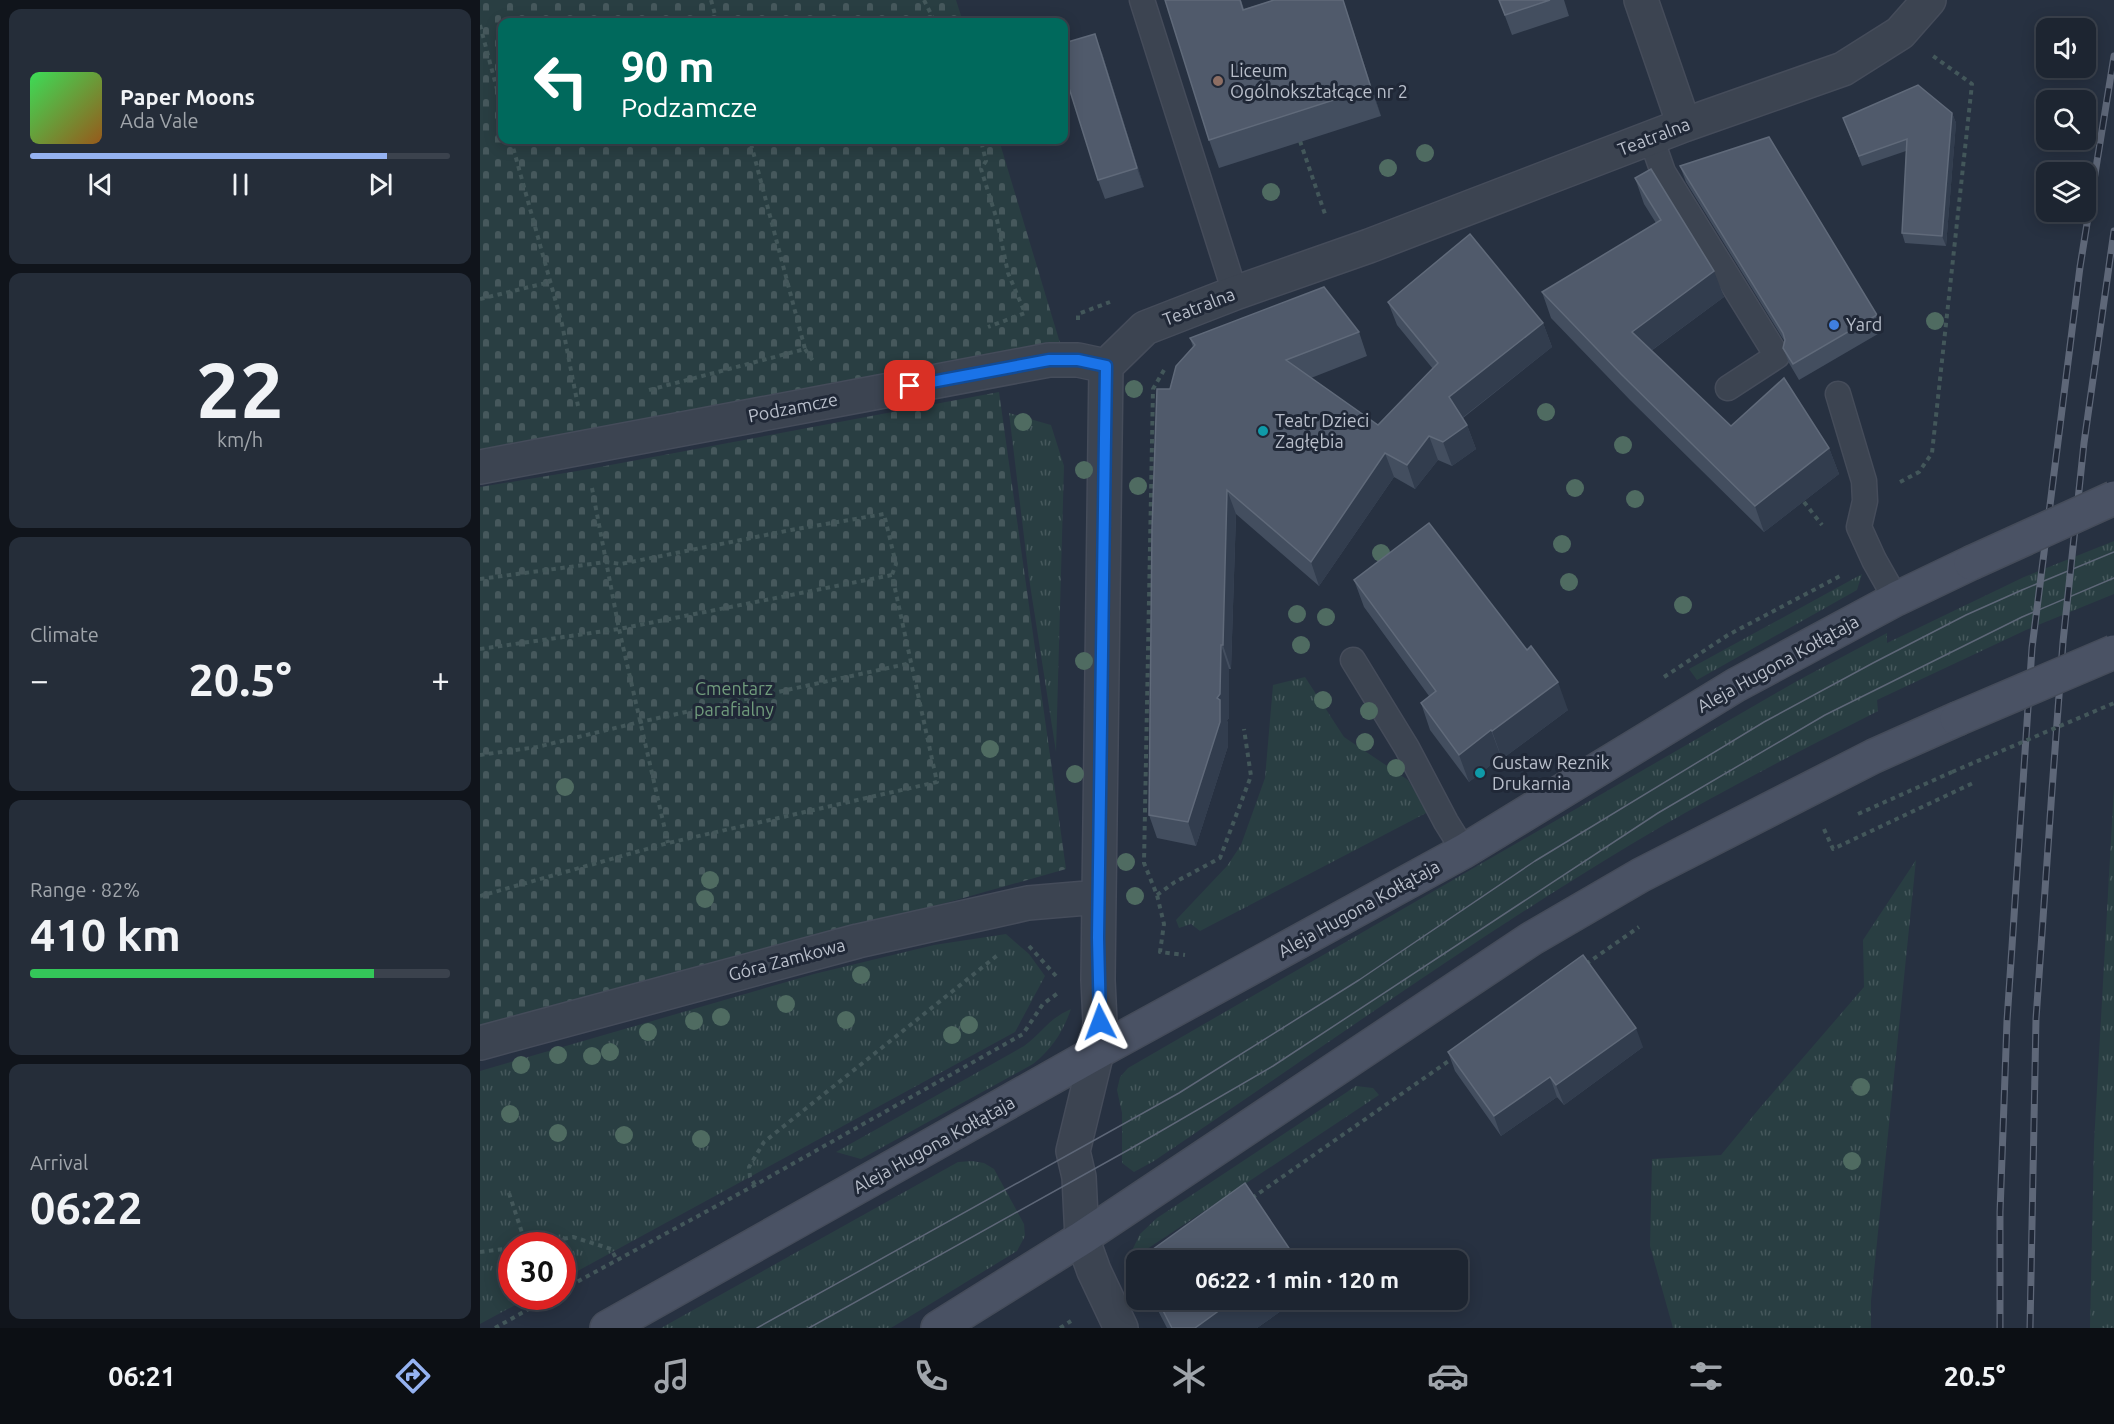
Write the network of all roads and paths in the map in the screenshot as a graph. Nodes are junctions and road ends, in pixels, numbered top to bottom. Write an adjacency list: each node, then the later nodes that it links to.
1 (711, 0): 6 (path)
2 (924, 0): 7 (path)
3 (1142, 0): 18 (lane)
4 (1641, 0): 11 (street)
5 (1929, 0): 9 (street, Teatralna)
6 (716, 18)
7 (933, 18)
8 (480, 25): 10 (path)
9 (1900, 33): 11 (street, Teatralna); 28 (path)
10 (498, 93)
11 (1684, 125): 12 (street, Teatralna)
12 (1651, 138): 18 (street, Teatralna); 25 (lane)
13 (1300, 141): 16 (path)
14 (751, 144): 21 (path)
15 (980, 144): 20 (path)
16 (1326, 217)
17 (550, 282): 19 (path)
18 (1235, 292): 24 (street, Teatralna)
19 (480, 299)
20 (979, 330)
21 (805, 349): 22 (path); 26 (path)
22 (823, 361)
23 (1169, 362): 49 (path)
24 (1106, 366): 29 (street, Podzamcze); 51 (street)
25 (1728, 388)
26 (646, 391)
27 (1838, 394): 35 (lane)
28 (1932, 453)
29 (480, 467)
30 (2114, 498): 35 (main road, Aleja Hugona Kołłątaja, bridge)
31 (1804, 502): 32 (path)
32 (1823, 526)
33 (892, 575): 34 (path); 36 (path); 39 (path)
34 (480, 579)
35 (1896, 599): 48 (main road, Aleja Hugona Kołłątaja)
36 (480, 649)
37 (2114, 652): 67 (main road, bridge)
38 (1353, 660): 48 (lane)
39 (911, 663): 42 (path); 50 (path)
40 (2114, 703): 44 (path, bridge)
41 (1244, 729): 49 (path)
42 (480, 755)
43 (1974, 783): 46 (path)
44 (1853, 816)
45 (1834, 824): 46 (path)
46 (1824, 829): 47 (path)
47 (1814, 833)
48 (1464, 851): 60 (main road, Aleja Hugona Kołłątaja)
49 (1157, 895): 55 (path)
50 (480, 896)
51 (1099, 897): 59 (street, Góra Zamkowa); 60 (street)
52 (1643, 924): 56 (path)
53 (1026, 943): 57 (path)
54 (1002, 952): 62 (path)
55 (1185, 955)
56 (1586, 965)
57 (1060, 981)
58 (1061, 991): 62 (path)
59 (480, 1043)
60 (1098, 1052): 67 (street); 75 (main road, Aleja Hugona Kołłątaja)
61 (1461, 1052): 64 (path)
62 (755, 1185): 70 (path)
63 (508, 1193): 65 (path)
64 (1244, 1205)
65 (522, 1232)
66 (576, 1238): 70 (path)
67 (1082, 1238): 76 (main road); 78 (street)
68 (498, 1250): 69 (path)
69 (480, 1252)
70 (617, 1260): 71 (path)
71 (576, 1282)
72 (527, 1310): 74 (path)
73 (1066, 1324): 77 (path)
74 (495, 1328)
75 (607, 1328)
76 (938, 1328)
77 (1060, 1328)
78 (1121, 1328)

